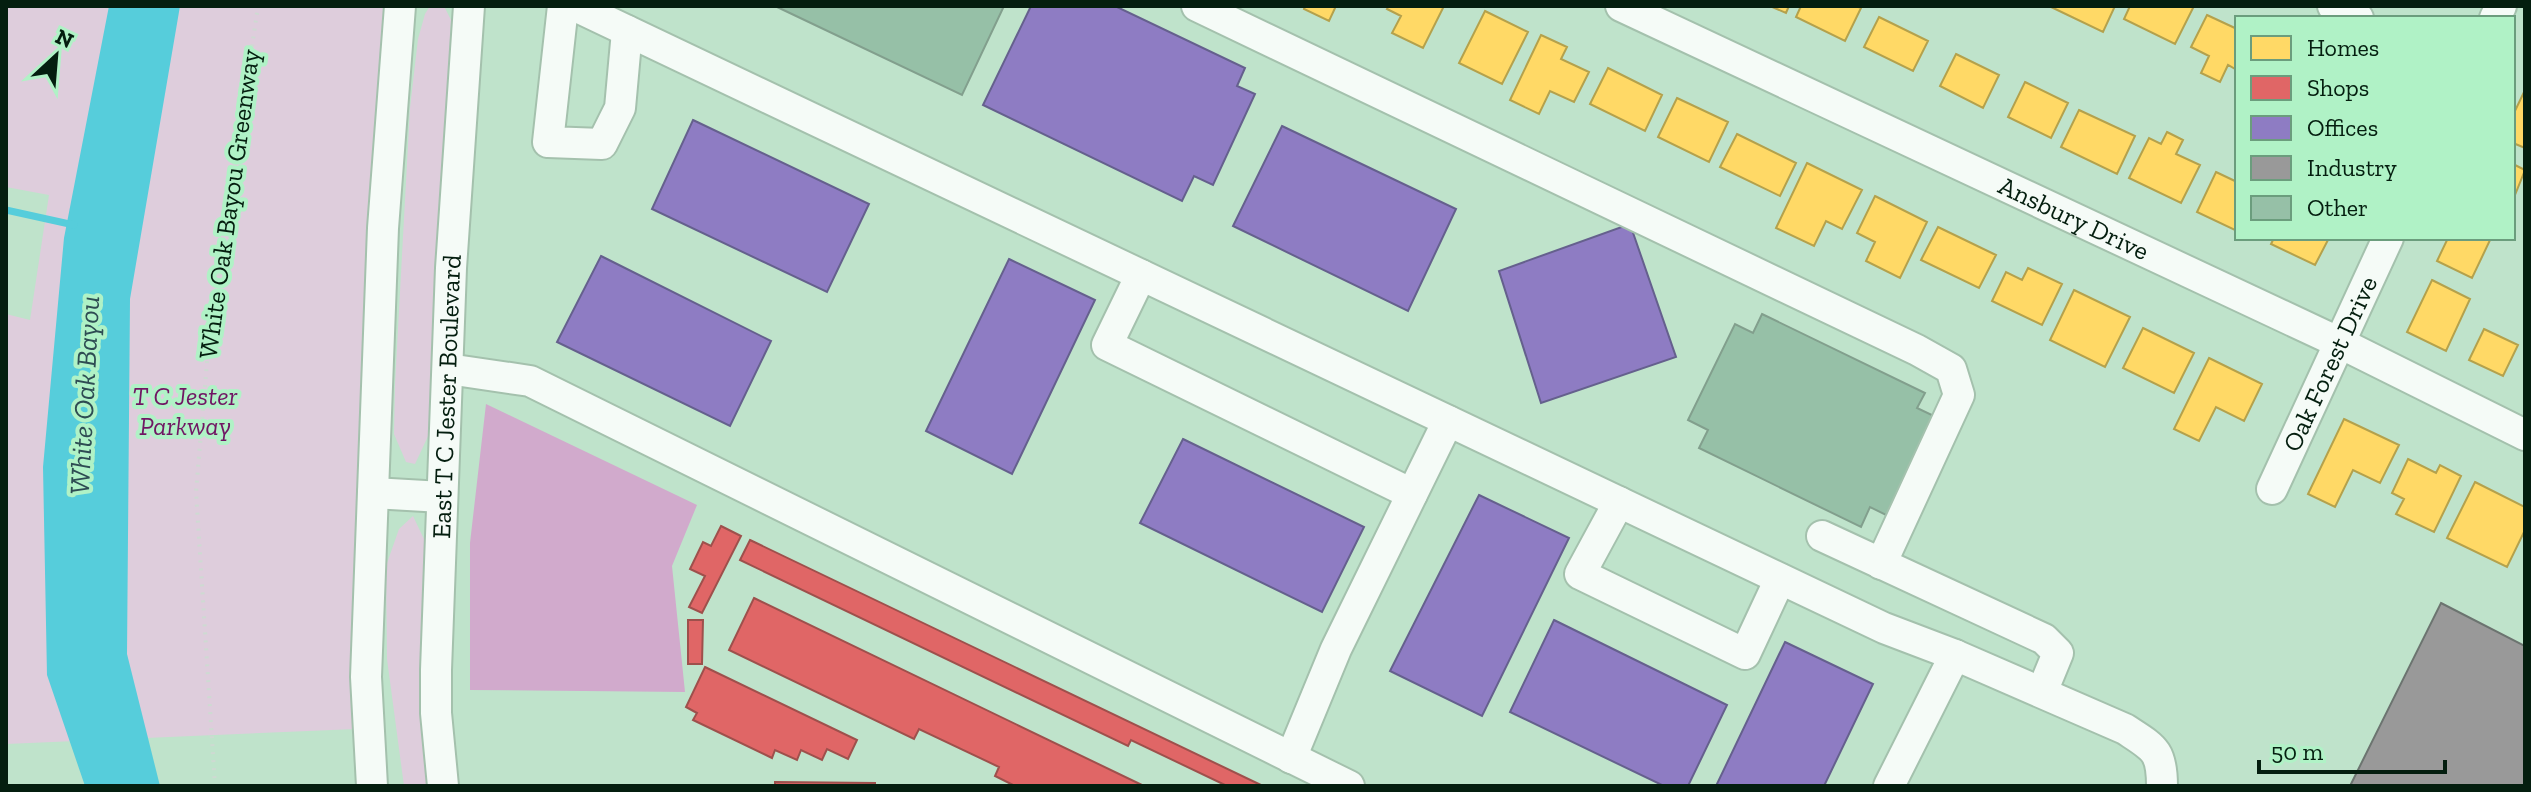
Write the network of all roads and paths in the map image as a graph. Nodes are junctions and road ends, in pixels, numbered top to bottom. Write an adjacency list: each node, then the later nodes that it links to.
1 (258, 6): 28 (path, White Oak Bayou Greenway)
2 (400, 6): 18 (street)
3 (469, 6): 14 (street, East T C Jester Boulevard)
4 (563, 6): 10 (street)
5 (575, 6): 10 (street)
6 (1197, 6): 23 (street)
7 (1621, 6): 13 (street, Ansbury Drive)
8 (2333, 6): 9 (street)
9 (2354, 16)
10 (627, 31): 12 (street)
11 (2387, 240): 13 (street, Oak Forest Drive)
12 (1141, 275): 15 (street); 19 (street)
13 (2338, 342): 16 (street, Ansbury Drive); 17 (street, Oak Forest Drive)
14 (448, 369): 20 (street, East T C Jester Boulevard); 27 (street)
15 (1448, 421): 19 (street); 21 (street)
16 (2525, 435)
17 (2272, 489)
18 (373, 493): 20 (street); 29 (street)
19 (1412, 494): 27 (street)
20 (442, 497): 30 (street, East T C Jester Boulevard)
21 (1619, 502): 24 (street); 24 (street)
22 (1822, 536): 23 (street)
23 (1881, 564): 26 (street)
24 (1780, 579): 25 (street)
25 (1955, 655): 26 (street); 32 (street)
26 (2042, 692): 33 (street)
27 (1291, 758): 31 (street)
28 (215, 786)
29 (372, 786)
30 (443, 786)
31 (1349, 786)
32 (1889, 786)
33 (2162, 786)

